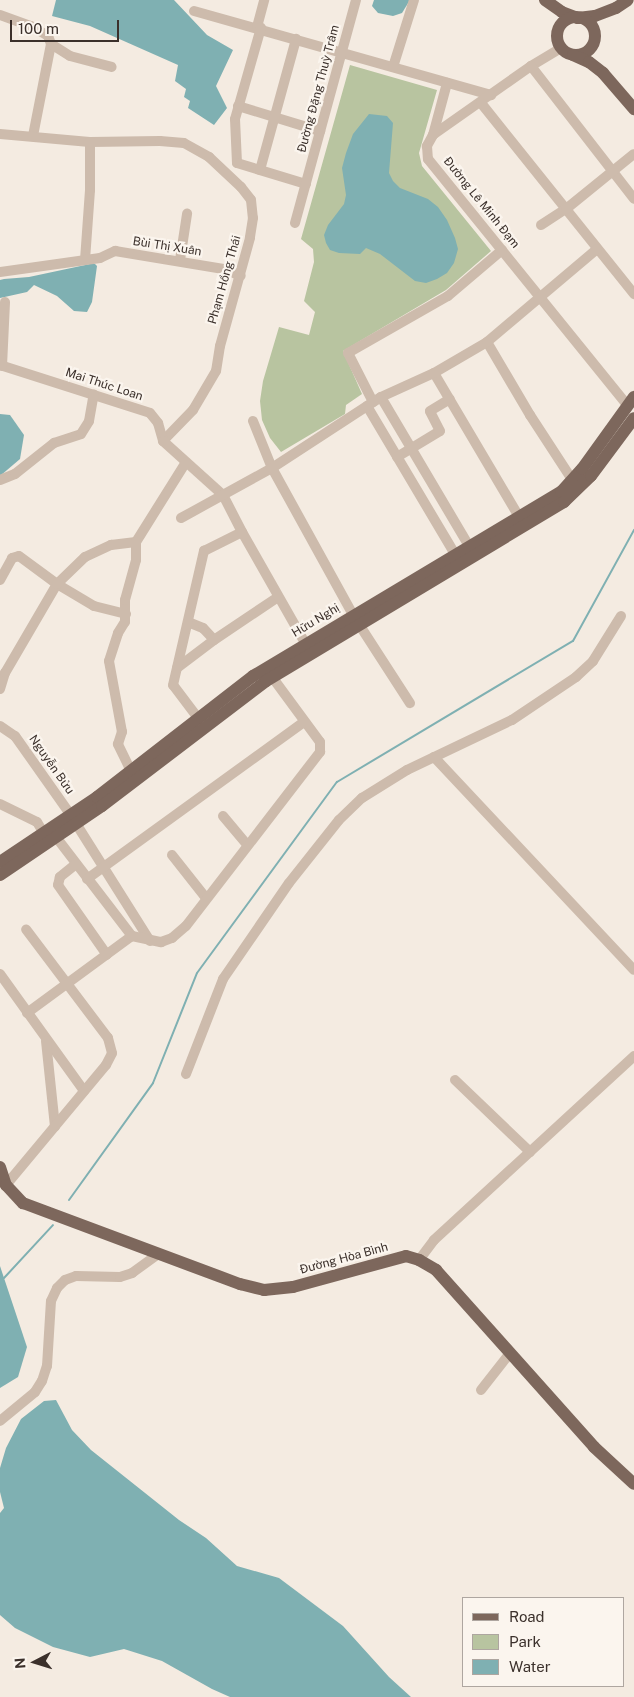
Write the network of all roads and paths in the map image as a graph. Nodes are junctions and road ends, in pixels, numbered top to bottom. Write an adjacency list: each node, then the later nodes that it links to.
1 (264, 0): 10 (street)
2 (356, 0): 15 (street, Đường Đặng Thuỳ Trâm)
3 (414, 0): 18 (street)
4 (545, 0): 9 (main road); 14 (main road)
5 (628, 0): 6 (main road)
6 (616, 8): 9 (main road); 12 (main road)
7 (194, 11): 10 (street)
8 (0, 15): 13 (street)
9 (578, 18): 12 (main road); 14 (main road)
10 (259, 28): 11 (street); 23 (street)
11 (296, 39): 15 (street); 25 (street)
12 (595, 40): 14 (main road); 19 (main road)
13 (51, 44): 17 (street); 29 (street)
14 (564, 46): 16 (street); 19 (main road)
15 (342, 52): 18 (street); 26 (street, Đường Đặng Thuỳ Trâm)
16 (531, 66): 21 (street); 35 (street)
17 (112, 67)
18 (394, 67): 20 (street)
19 (604, 73): 24 (main road)
20 (447, 84): 21 (street); 28 (street)
21 (491, 95): 22 (street)
22 (480, 103): 28 (street); 38 (street)
23 (238, 106): 25 (street); 32 (street)
24 (634, 109)
25 (275, 117): 26 (street); 33 (street)
26 (320, 131): 36 (street, Đường Đặng Thuỳ Trâm)
27 (0, 134): 29 (street, Phạm Hồng Thái)
28 (433, 135): 43 (street, Đường Lê Minh Đạm)
29 (33, 136): 30 (street, Phạm Hồng Thái)
30 (90, 142): 34 (street, Phạm Hồng Thái); 44 (street)
31 (634, 154): 35 (street)
32 (236, 163): 33 (street); 34 (street)
33 (260, 170): 36 (street)
34 (226, 172): 47 (street, Phạm Hồng Thái)
35 (613, 172): 37 (street); 38 (street)
36 (306, 184): 40 (street, Đường Đặng Thuỳ Trâm)
37 (634, 199)
38 (566, 209): 41 (street); 42 (street)
39 (187, 214): 45 (street)
40 (295, 223)
41 (541, 225)
42 (597, 249): 48 (street); 49 (street)
43 (502, 250): 49 (street, Đường Lê Minh Đạm); 57 (street)
44 (86, 260): 45 (street, Bùi Thị Xuân); 46 (street, Bùi Thị Xuân)
45 (180, 260): 47 (street, Bùi Thị Xuân)
46 (0, 272)
47 (241, 276): 60 (street, Phạm Hồng Thái)
48 (634, 294)
49 (540, 298): 51 (street); 56 (street, Đường Lê Minh Đạm)
50 (5, 302): 52 (street)
51 (486, 342): 53 (street); 66 (street)
52 (1, 365): 54 (street, Mai Thúc Loan)
53 (434, 373): 55 (street); 57 (street)
54 (94, 394): 60 (street, Mai Thúc Loan); 65 (street)
55 (450, 399): 61 (street); 70 (street)
56 (631, 401): 66 (main road, Hữu Nghị)
57 (374, 402): 61 (street); 62 (street); 64 (street)
58 (634, 418): 75 (main road, Hữu Nghị)
59 (253, 422): 64 (street)
60 (163, 441): 63 (street, Mai Thúc Loan)
61 (412, 447): 62 (street); 68 (street)
62 (397, 456): 69 (street)
63 (186, 462): 67 (street, Mai Thúc Loan); 73 (street)
64 (272, 468): 67 (street); 81 (street)
65 (0, 480)
66 (573, 481): 70 (main road, Hữu Nghị)
67 (223, 495): 71 (street); 72 (street)
68 (443, 499): 69 (street); 74 (street)
69 (428, 508): 75 (street)
70 (519, 517): 74 (main road, Hữu Nghị)
71 (180, 518)
72 (242, 532): 78 (street); 82 (street)
73 (136, 542): 77 (street); 79 (street)
74 (469, 546): 75 (main road, Hữu Nghị)
75 (461, 557): 81 (main road, Hữu Nghị)
76 (0, 580): 77 (street)
77 (57, 584): 79 (street); 88 (street)
78 (278, 597): 83 (street); 84 (street)
79 (126, 614): 94 (street)
80 (621, 616): 93 (street)
81 (356, 620): 84 (main road, Hữu Nghị); 85 (main road, Hữu Nghị); 89 (street)
82 (188, 622): 83 (street); 86 (street)
83 (214, 640): 86 (street)
84 (305, 643): 85 (main road, Hữu Nghị)
85 (291, 658): 87 (main road, Hữu Nghị); 90 (main road, Hữu Nghị)
86 (177, 668): 90 (street)
87 (272, 677): 91 (street); 97 (main road, Hữu Nghị)
88 (0, 689)
89 (410, 703)
90 (198, 718): 94 (main road, Hữu Nghị)
91 (304, 722): 100 (street); 104 (street)
92 (0, 726): 97 (street, Nguyễn Bửu)
93 (434, 757): 112 (street); 118 (street)
94 (130, 771): 97 (main road, Hữu Nghị)
95 (0, 804): 98 (street)
96 (223, 816): 100 (street)
97 (73, 819): 98 (main road, Hữu Nghị); 99 (main road, Hữu Nghị); 104 (street, Nguyễn Bửu)
98 (44, 832): 102 (main road, Hữu Nghị)
99 (56, 837): 103 (street); 105 (main road, Hữu Nghị)
100 (247, 845): 107 (street)
101 (172, 855): 107 (street)
102 (0, 862)
103 (76, 864): 106 (street); 111 (street)
104 (104, 867): 106 (street); 110 (street, Nguyễn Bửu)
105 (0, 875)
106 (87, 879): 109 (street)
107 (206, 898): 110 (street)
108 (26, 929): 114 (street)
109 (132, 936): 110 (street); 111 (street)
110 (150, 941)
111 (107, 955): 114 (street)
112 (634, 970)
113 (0, 974): 115 (street)
114 (66, 984): 115 (street); 120 (street)
115 (27, 1012): 116 (street)
116 (46, 1038): 120 (street); 121 (street)
117 (634, 1056): 122 (street)
118 (186, 1074)
119 (455, 1080): 122 (street)
120 (84, 1091): 121 (street)
121 (55, 1127): 124 (street)
122 (530, 1152): 126 (street)
123 (0, 1168): 124 (main road, Đường Hòa Bình)
124 (6, 1185): 125 (main road, Đường Hòa Bình)
125 (158, 1254): 126 (main road, Đường Hòa Bình); 129 (street)
126 (419, 1260): 127 (main road)
127 (510, 1353): 128 (street); 130 (main road)
128 (482, 1390)
129 (0, 1421)
130 (634, 1484)

